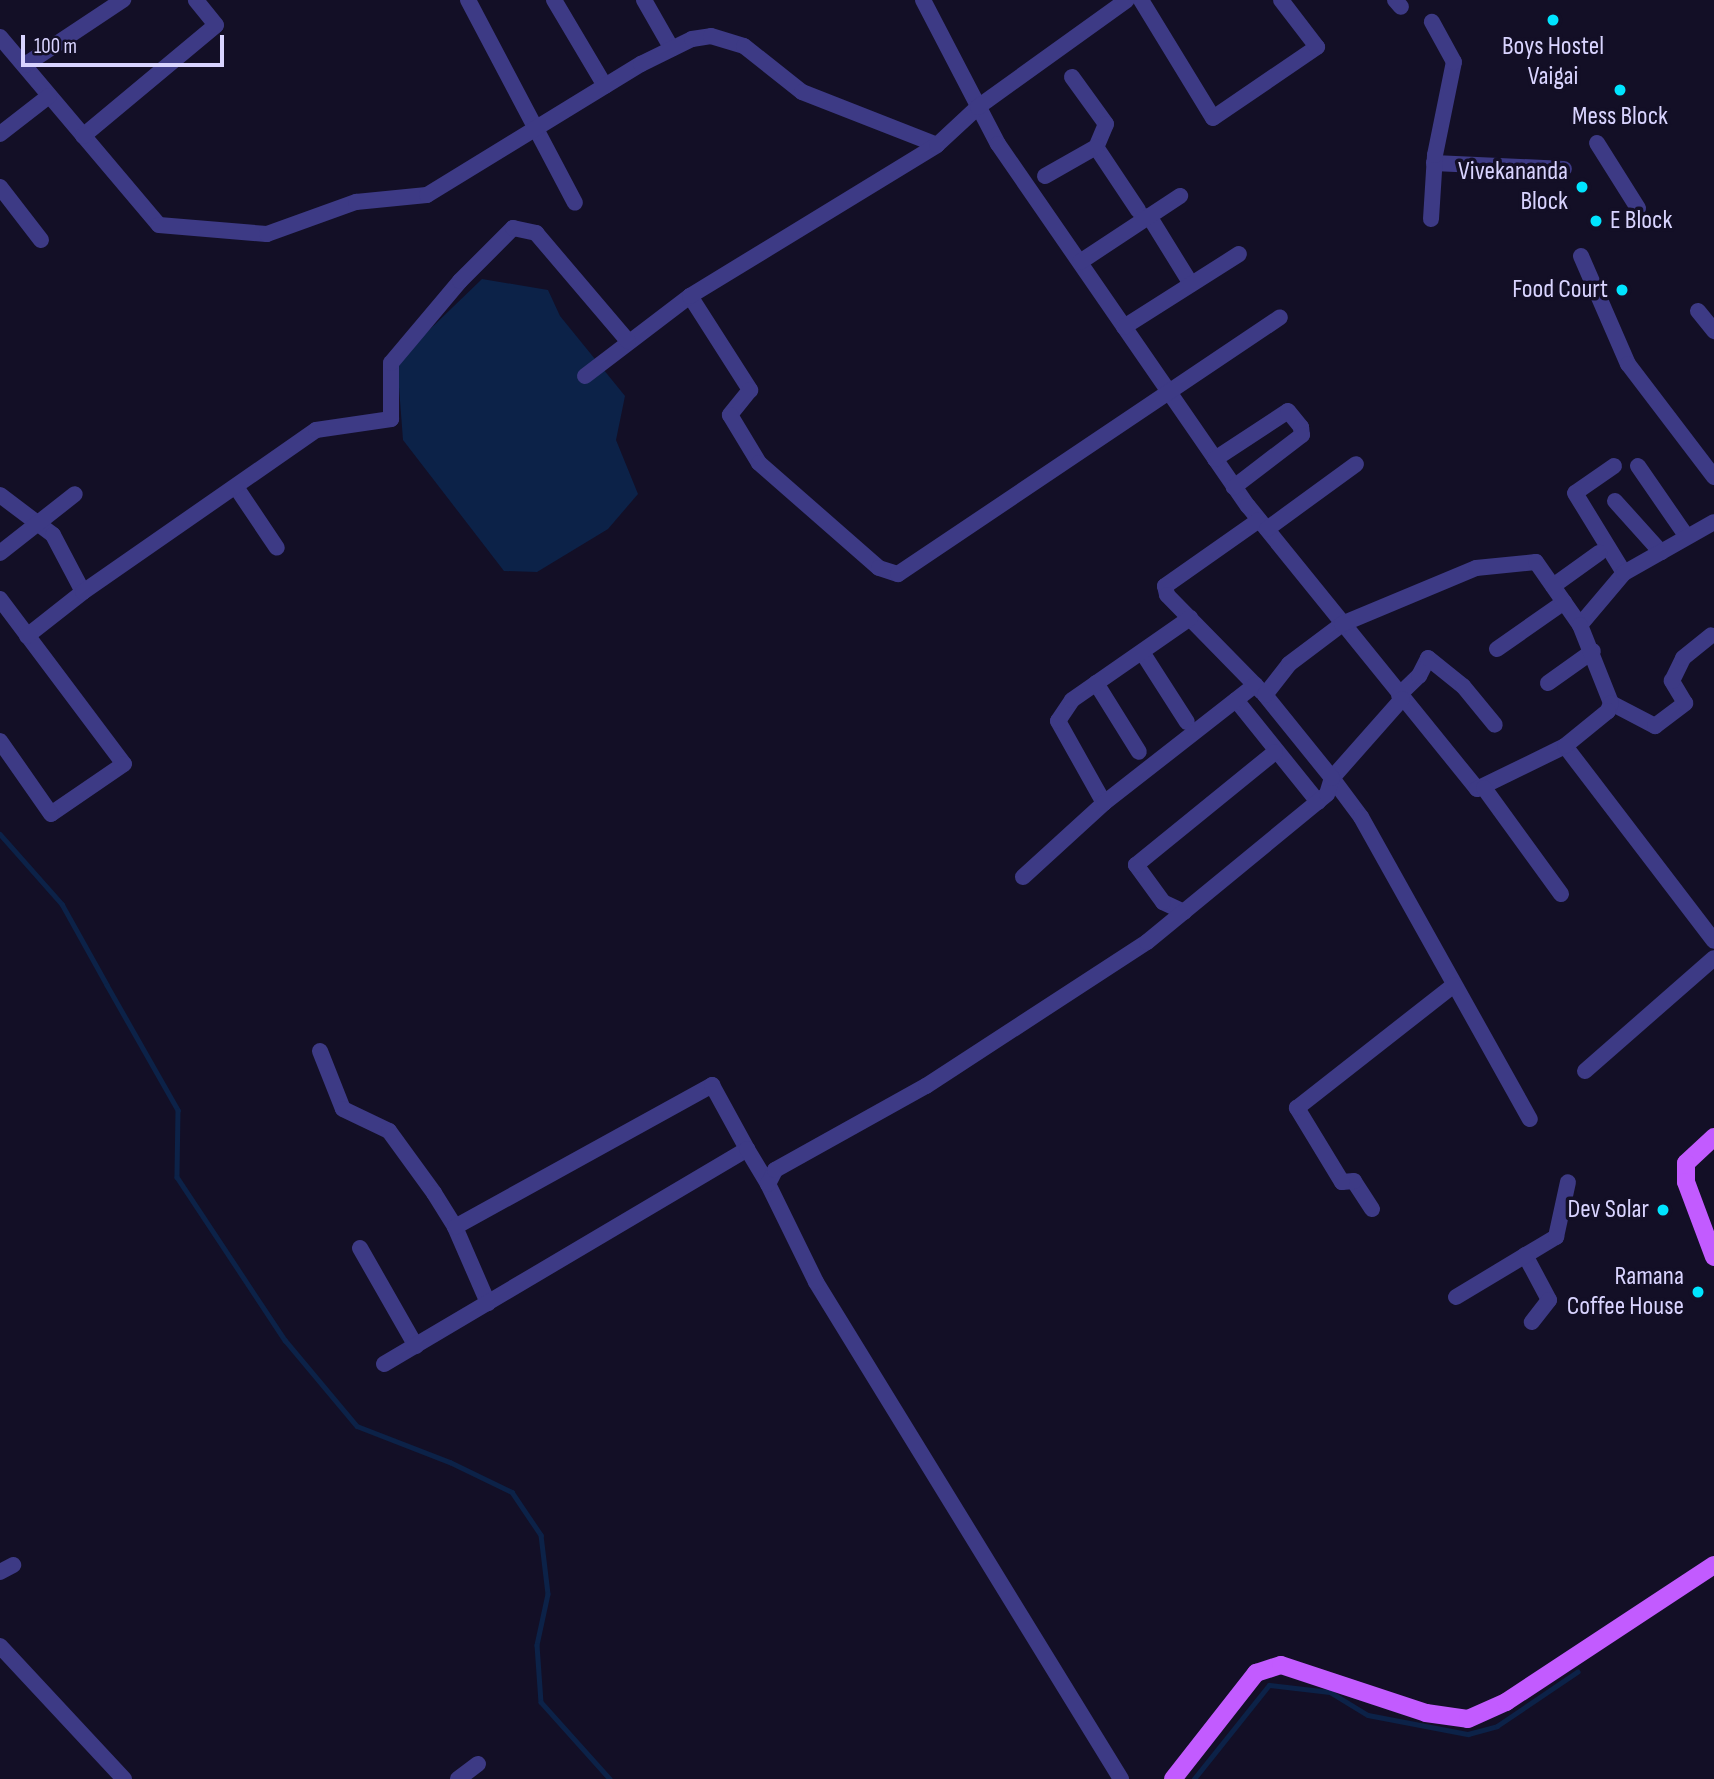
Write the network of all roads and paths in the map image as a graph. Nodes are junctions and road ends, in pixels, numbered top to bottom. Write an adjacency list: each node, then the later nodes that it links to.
1 (123, 0): 14 (street)
2 (196, 0): 21 (street)
3 (468, 0): 19 (street)
4 (554, 0): 16 (street)
5 (644, 0): 13 (street)
6 (941, 0): 10 (street)
7 (1127, 0): 18 (street)
8 (1141, 0): 9 (street)
9 (1281, 0)
10 (925, 5): 18 (street)
11 (1432, 22): 25 (street)
12 (0, 37): 14 (street)
13 (672, 49): 16 (street); 23 (street)
14 (25, 65): 17 (street)
15 (1072, 77): 24 (street)
16 (605, 86): 19 (street)
17 (49, 96): 20 (street); 21 (street)
18 (978, 107): 23 (street); 37 (street)
19 (536, 129): 21 (street); 30 (street)
20 (0, 134)
21 (83, 135)
22 (1597, 143): 31 (street)
23 (937, 145): 39 (street)
24 (1097, 147): 27 (street); 32 (street)
25 (1434, 163): 26 (street); 33 (street)
26 (1564, 169)
27 (1045, 176)
28 (0, 187): 34 (street)
29 (1180, 196): 32 (street)
30 (575, 203)
31 (1638, 208)
32 (1144, 213): 37 (street); 38 (street)
33 (1431, 219)
34 (41, 240)
35 (1239, 254): 38 (street)
36 (1581, 256): 51 (street)
37 (1080, 262): 42 (street)
38 (1191, 284): 42 (street)
39 (690, 296): 44 (street); 46 (street)
40 (1698, 311): 43 (street)
41 (1280, 317): 46 (street)
42 (1124, 327): 46 (street)
43 (1714, 331)
44 (628, 341): 45 (street); 53 (street)
45 (585, 376)
46 (1169, 391): 47 (street)
47 (1215, 459): 52 (street); 52 (street)
48 (1356, 464): 59 (street)
49 (1614, 466): 65 (street)
50 (1638, 466): 60 (street)
51 (1714, 477)
52 (1234, 486): 59 (street)
53 (236, 488): 61 (street); 67 (street)
54 (75, 494): 58 (street)
55 (0, 495): 58 (street)
56 (1615, 501): 62 (street)
57 (1714, 522): 60 (street)
58 (38, 523): 63 (street); 67 (street)
59 (1263, 524): 70 (street); 71 (street)
60 (1687, 537): 62 (street)
61 (277, 548)
62 (1661, 552): 65 (street)
63 (0, 553)
64 (1599, 553): 66 (street)
65 (1624, 573): 72 (street)
66 (1553, 586): 69 (street); 71 (street)
67 (83, 592): 74 (street)
68 (0, 598): 74 (street)
69 (1564, 602): 72 (street); 75 (street)
70 (1190, 618): 77 (street); 80 (street)
71 (1342, 624): 80 (street); 81 (street)
72 (1580, 625): 76 (street)
73 (1711, 635): 83 (street)
74 (27, 636): 86 (street)
75 (1497, 649)
76 (1593, 650): 79 (street); 83 (street)
77 (1142, 652): 78 (street); 84 (street)
78 (1096, 683): 88 (street); 93 (street)
79 (1548, 683)
80 (1260, 690): 82 (street); 90 (street)
81 (1401, 697): 85 (street); 90 (street); 91 (street)
82 (1236, 700): 89 (street); 93 (street)
83 (1611, 703): 87 (street)
84 (1187, 722)
85 (1495, 726)
86 (0, 741)
87 (1565, 747): 91 (street); 97 (street)
88 (1139, 752)
89 (1275, 752): 92 (street); 96 (street)
90 (1332, 778): 92 (street); 99 (street)
91 (1484, 788): 95 (street)
92 (1318, 802): 96 (street)
93 (1104, 803): 94 (street)
94 (1023, 877)
95 (1561, 894)
96 (1185, 912): 106 (street)
97 (1714, 941)
98 (1714, 958): 101 (street)
99 (1454, 985): 102 (street); 107 (street)
100 (320, 1051): 108 (street)
101 (1585, 1071)
102 (1530, 1119)
103 (1714, 1137): 111 (main road)
104 (747, 1149): 106 (street); 108 (street); 113 (street)
105 (1568, 1182): 110 (street)
106 (768, 1184): 122 (street)
107 (1372, 1209)
108 (455, 1227): 113 (street)
109 (360, 1248): 115 (street)
110 (1525, 1255): 112 (street); 114 (street)
111 (1714, 1257)
112 (1457, 1297)
113 (488, 1303): 115 (street)
114 (1532, 1322)
115 (415, 1346): 116 (street)
116 (384, 1364)
117 (1714, 1565): 123 (main road)
118 (0, 1647): 120 (street)
119 (478, 1764): 121 (street)
120 (124, 1779)
121 (458, 1779)
122 (1121, 1779)
123 (1173, 1779)

